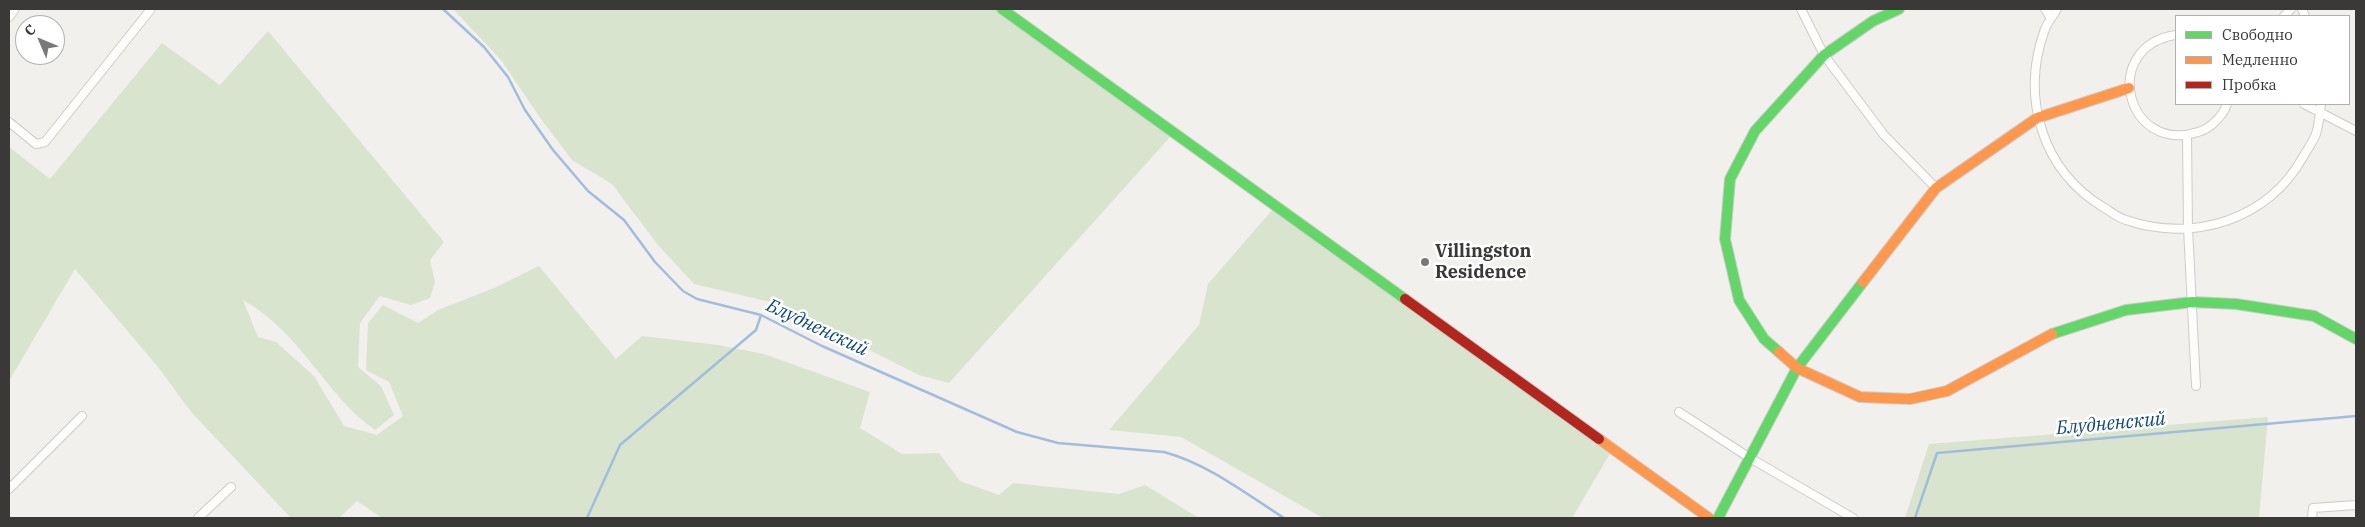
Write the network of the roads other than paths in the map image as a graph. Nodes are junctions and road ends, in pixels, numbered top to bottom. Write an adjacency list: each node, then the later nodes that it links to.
1 (15, 9): 8 (street)
2 (151, 9): 16 (street)
3 (1002, 9): 32 (street)
4 (1801, 9): 11 (street)
5 (1899, 9): 11 (street)
6 (2044, 9): 9 (street)
7 (2057, 9): 9 (street)
8 (9, 17)
9 (2052, 18): 15 (street)
10 (2175, 35): 12 (street)
11 (1824, 56): 19 (street); 23 (street)
12 (2129, 88): 15 (street); 18 (street)
13 (2226, 105): 18 (street)
14 (2321, 107): 17 (street); 20 (street)
15 (2037, 118): 19 (street); 20 (street)
16 (9, 122)
17 (2356, 131)
18 (2187, 136): 20 (street)
19 (1936, 188): 23 (street)
20 (2188, 228): 21 (street)
21 (2192, 302): 22 (street); 23 (street); 24 (street)
22 (2356, 339)
23 (1797, 368): 27 (street)
24 (2196, 386)
25 (1679, 412): 27 (street)
26 (82, 416): 29 (street)
27 (1750, 458): 33 (street); 34 (street)
28 (231, 487): 31 (street)
29 (9, 489)
30 (2356, 505): 35 (street)
31 (198, 518)
32 (1709, 518)
33 (1718, 518)
34 (1853, 518)
35 (2312, 518)

